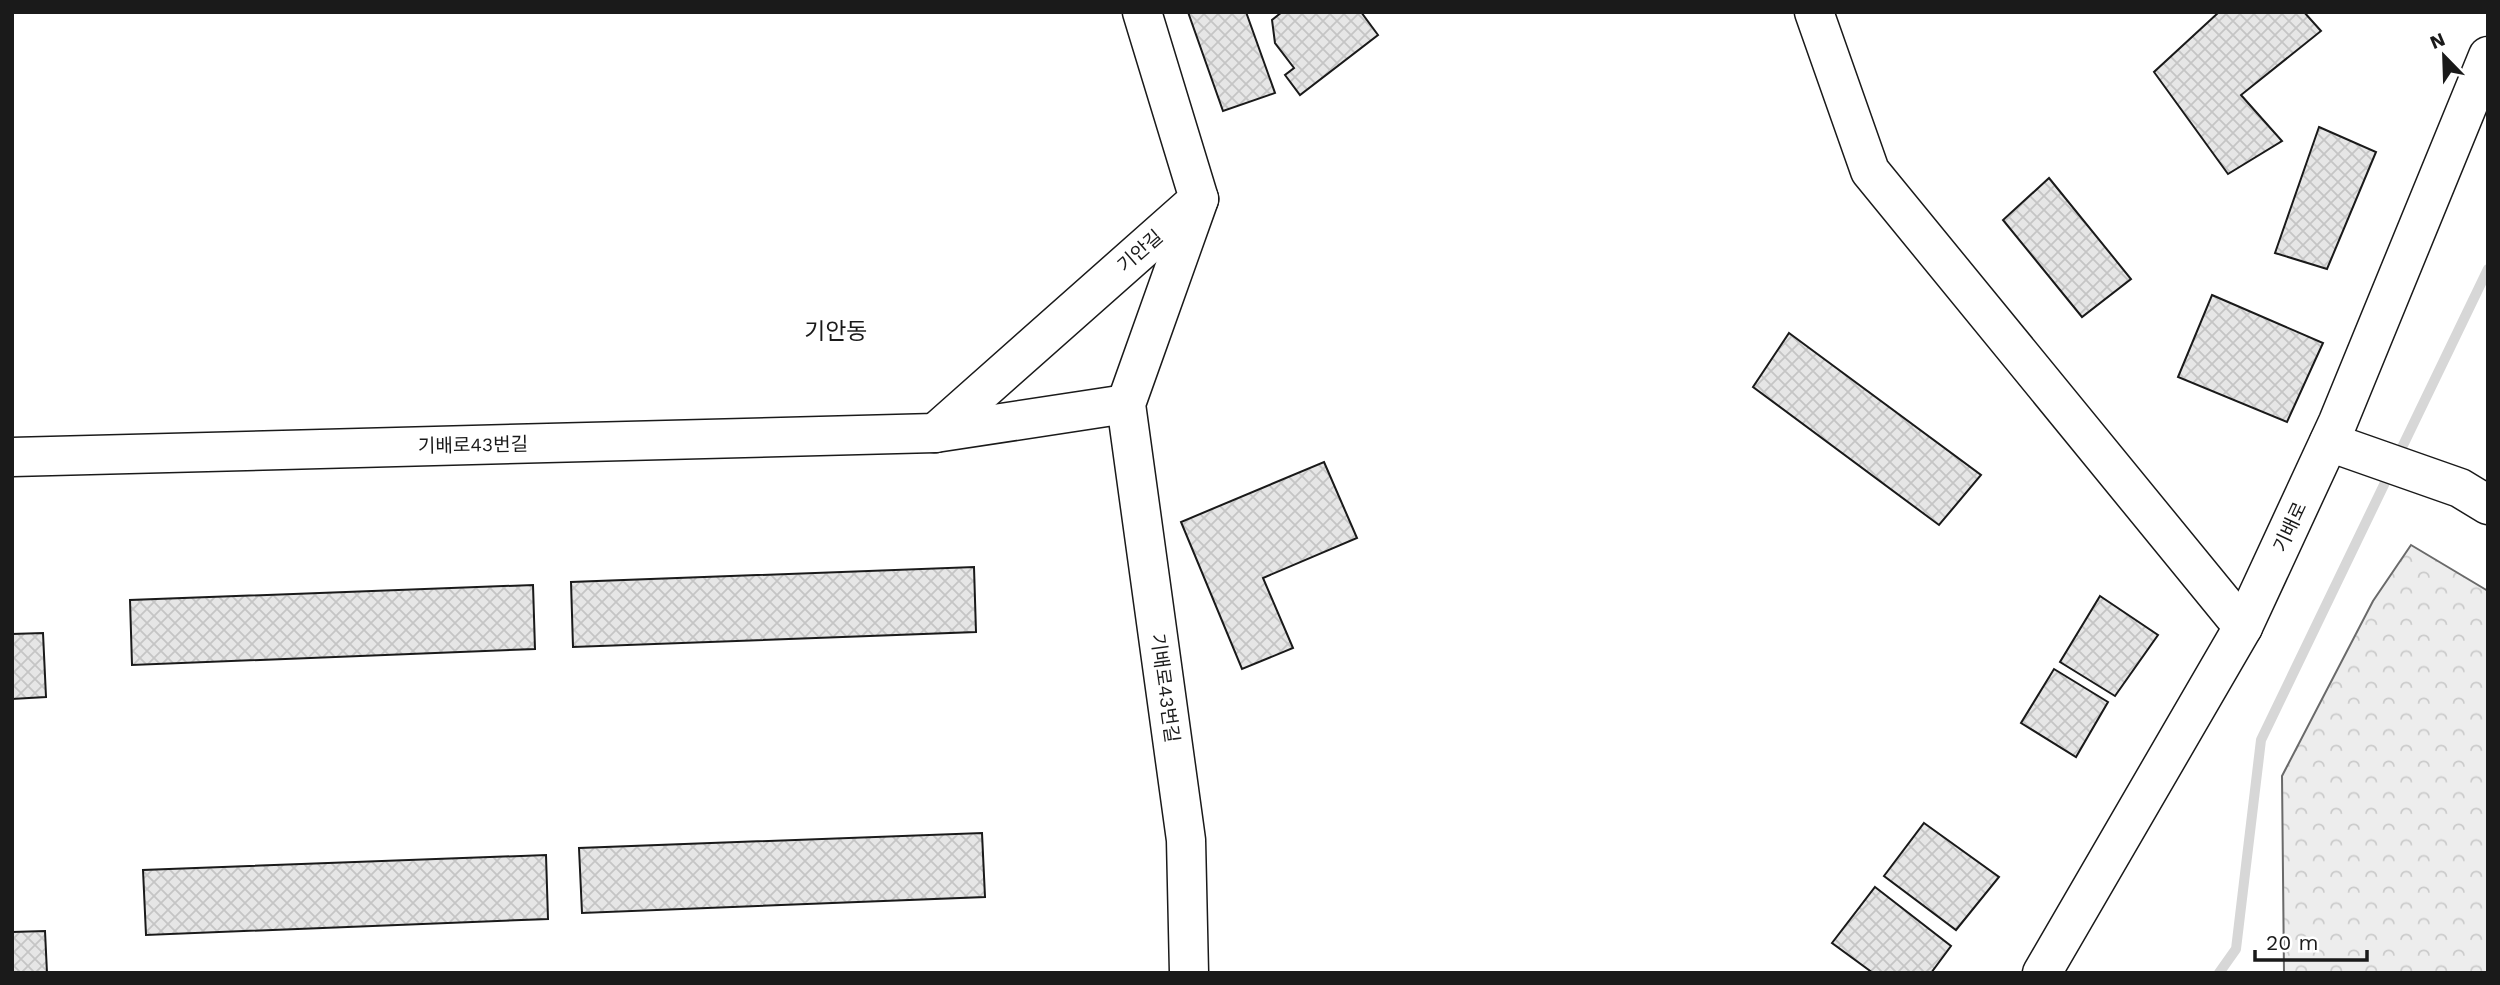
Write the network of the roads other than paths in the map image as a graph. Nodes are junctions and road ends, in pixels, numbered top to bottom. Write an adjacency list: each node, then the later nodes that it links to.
1 (1142, 12): 4 (street)
2 (1814, 12): 10 (street)
3 (2488, 56): 7 (street, 기배로)
4 (1199, 199): 5 (street); 6 (street, 기안길)
5 (1126, 404): 6 (street, 기배로43번길); 11 (street, 기배로43번길)
6 (935, 433): 8 (street, 기배로43번길)
7 (2329, 442): 9 (street); 10 (street, 기배로)
8 (12, 457)
9 (2488, 505)
10 (2244, 627): 12 (street, 기배로)
11 (1189, 973)
12 (2042, 973)

